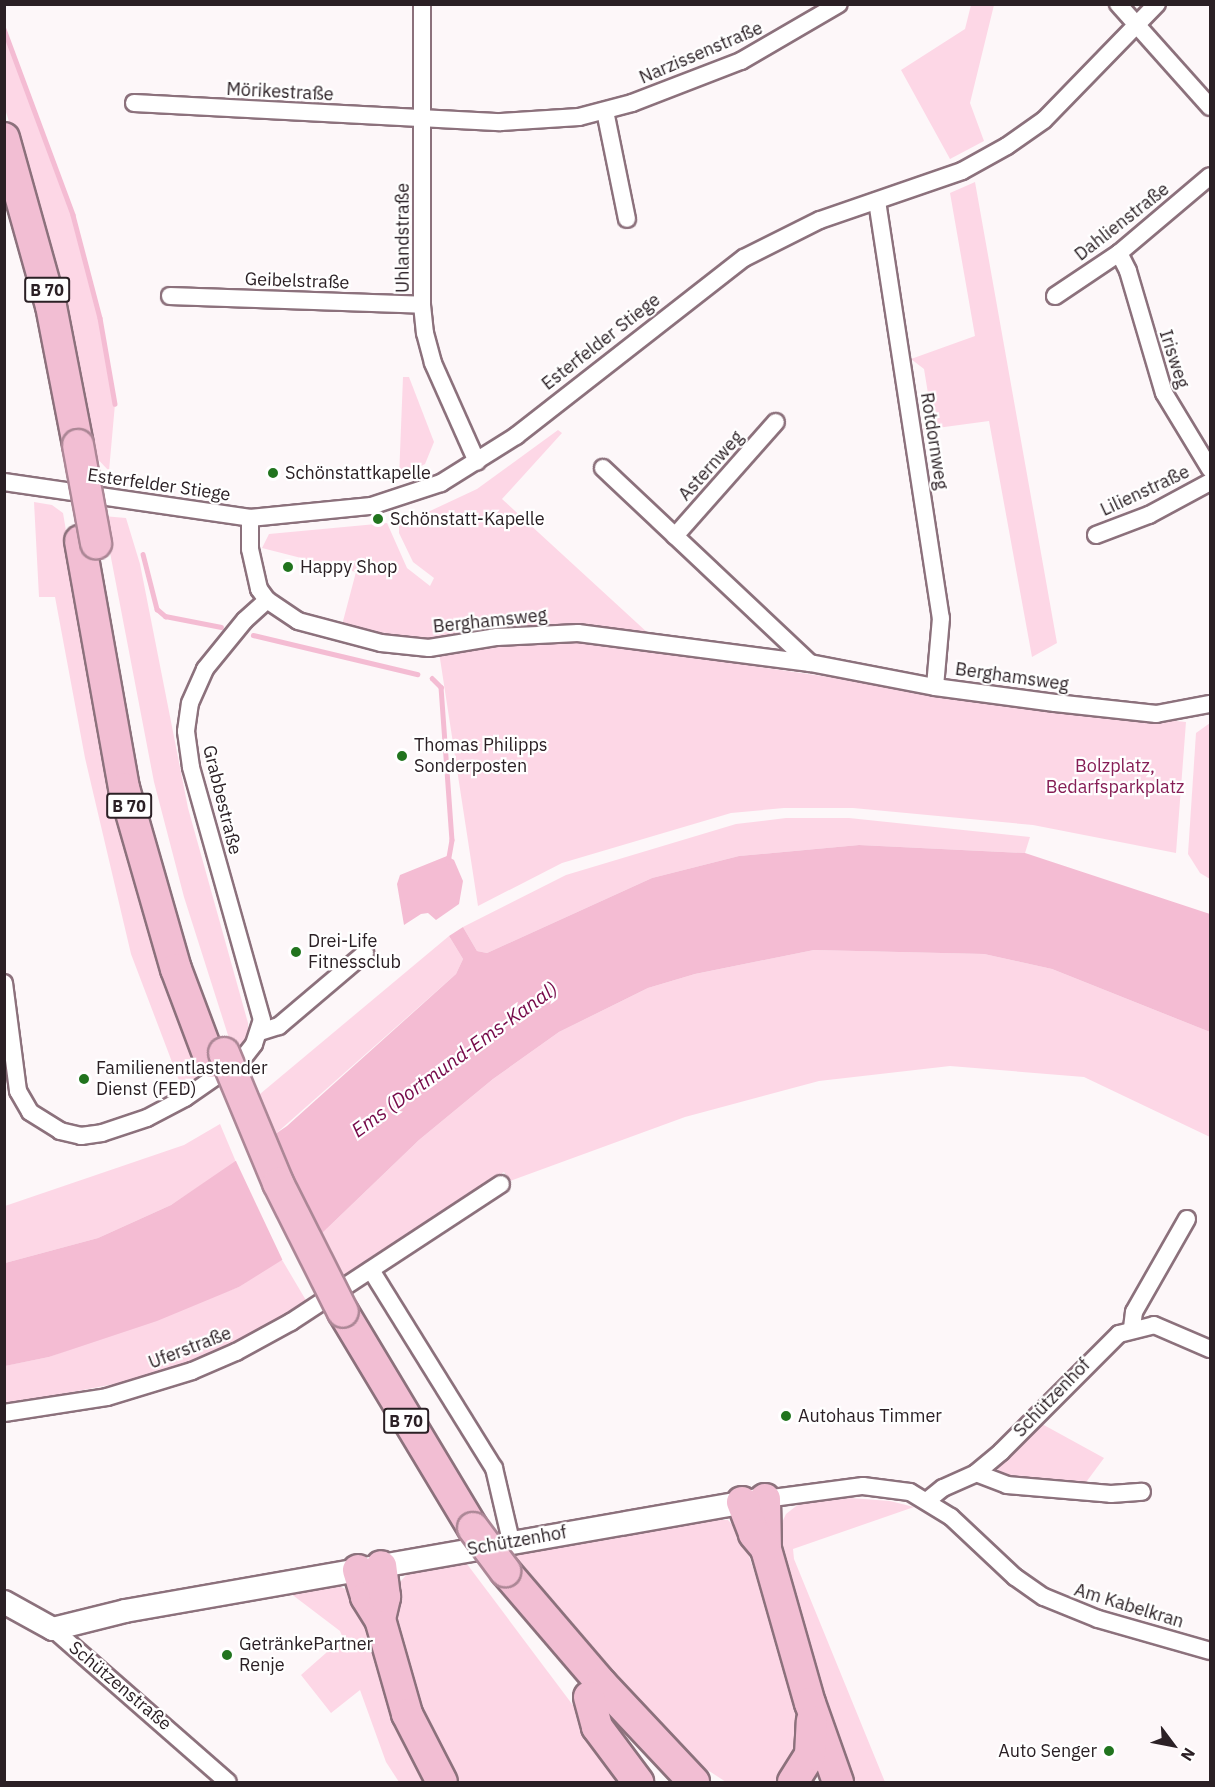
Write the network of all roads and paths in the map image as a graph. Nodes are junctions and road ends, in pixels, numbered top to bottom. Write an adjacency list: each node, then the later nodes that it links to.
1 (422, 4): 9 (street, Uhlandstraße)
2 (838, 4): 8 (street, Narzissenstraße)
3 (1118, 4): 5 (street)
4 (1157, 4): 5 (street, Esterfelder Stiege)
5 (1139, 23): 7 (street); 13 (street, Esterfelder Stiege)
6 (134, 103): 9 (street, Mörikestraße)
7 (1210, 107)
8 (605, 111): 9 (street, Narzissenstraße); 14 (street)
9 (423, 120): 18 (street, Uhlandstraße)
10 (4, 138): 20 (highway, B 70)
11 (1210, 176): 15 (street, Dahlienstraße)
12 (4, 192): 20 (highway, B 70)
13 (877, 201): 21 (street, Esterfelder Stiege); 31 (street, Rotdornweg)
14 (627, 219)
15 (1119, 253): 17 (street, Dahlienstraße); 23 (street, Irisweg)
16 (170, 296): 18 (street, Geibelstraße)
17 (1055, 296)
18 (422, 305): 21 (street, Uhlandstraße)
19 (776, 422): 28 (street, Asternweg)
20 (70, 446): 49 (highway, B 70)
21 (477, 462): 26 (street, Esterfelder Stiege)
22 (603, 468): 28 (street)
23 (1210, 469)
24 (4, 482): 26 (street, Esterfelder Stiege)
25 (1210, 482): 27 (street, Lilienstraße)
26 (250, 518): 29 (street)
27 (1096, 535)
28 (675, 536): 30 (street)
29 (267, 600): 30 (street, Berghamsweg); 35 (street, Grabbestraße)
30 (810, 663): 31 (street, Berghamsweg)
31 (934, 687): 32 (street, Berghamsweg)
32 (1210, 704)
33 (365, 953): 35 (street)
34 (4, 983): 36 (street)
35 (260, 1032): 36 (street)
36 (11, 1094)
37 (501, 1184): 39 (street, Uferstraße)
38 (1187, 1219): 40 (street)
39 (371, 1270): 42 (street, Uferstraße); 47 (street)
40 (1132, 1328): 41 (street); 43 (street, Schützenhof)
41 (1210, 1349)
42 (4, 1413)
43 (976, 1473): 44 (street); 45 (street, Schützenhof)
44 (1142, 1492)
45 (928, 1500): 46 (street, Schützenhof); 52 (street, Am Kabelkran)
46 (754, 1501): 47 (street, Schützenhof); 54 (highway)
47 (512, 1541): 48 (street, Schützenhof)
48 (370, 1568): 51 (street, Schützenhof); 57 (highway)
49 (495, 1573): 53 (highway, B 70); 55 (highway, B 70)
50 (4, 1602): 51 (street, Schützenstraße)
51 (53, 1629): 56 (street, Schützenstraße)
52 (1210, 1651)
53 (589, 1697): 55 (highway, B 70); 58 (highway)
54 (810, 1703): 60 (highway); 61 (highway)
55 (681, 1776): 59 (highway)
56 (228, 1782)
57 (442, 1782)
58 (638, 1782)
59 (708, 1782)
60 (793, 1782)
61 (838, 1782)

